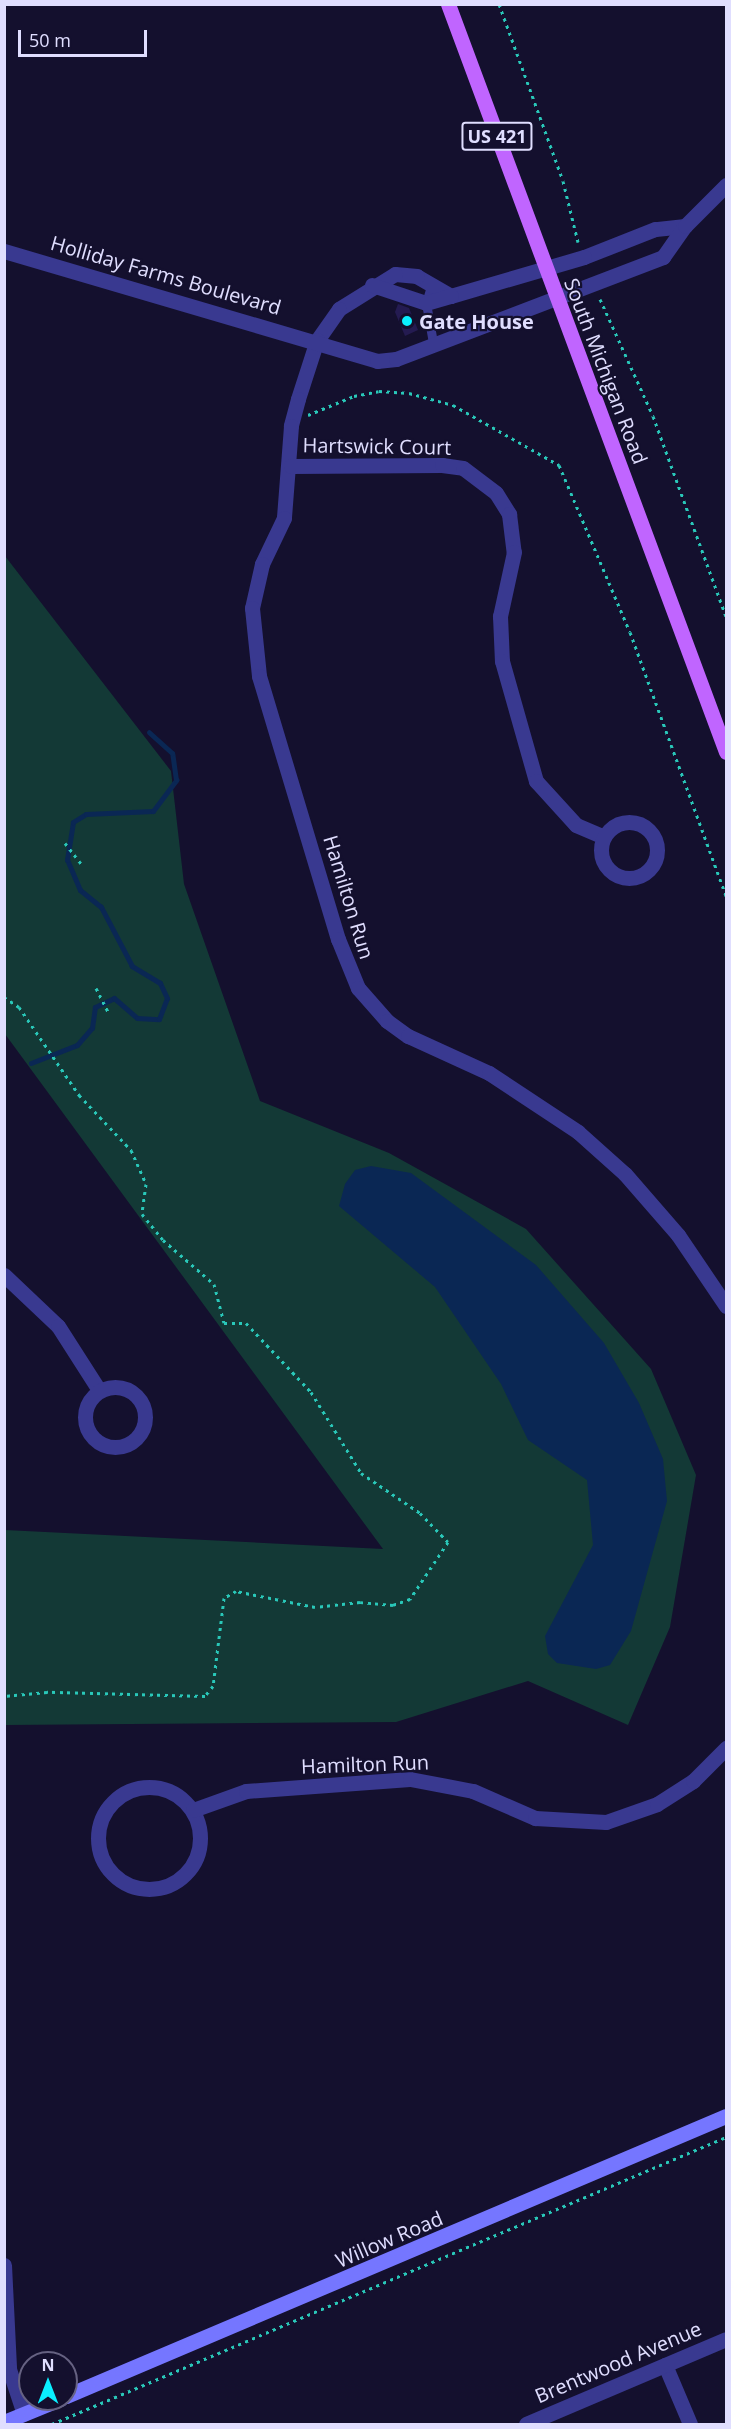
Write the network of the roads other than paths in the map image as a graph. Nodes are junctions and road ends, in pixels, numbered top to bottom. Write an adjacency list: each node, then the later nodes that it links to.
1 (448, 4): 5 (main road, South Michigan Road / US 421)
2 (726, 185): 3 (street, Holliday Farms Boulevard)
3 (686, 225): 5 (street); 9 (street, Holliday Farms Boulevard)
4 (4, 251): 11 (street, Holliday Farms Boulevard)
5 (545, 269): 8 (street); 9 (main road, South Michigan Road / US 421)
6 (432, 283): 7 (street); 8 (street); 10 (lane)
7 (372, 285): 10 (street); 11 (street)
8 (451, 296): 10 (street)
9 (555, 296): 12 (street, Holliday Farms Boulevard); 14 (main road, South Michigan Road / US 421)
10 (426, 303): 12 (lane)
11 (317, 340): 12 (street, Holliday Farms Boulevard); 13 (street, Hamilton Run)
12 (432, 342)
13 (291, 466): 15 (street, Hartswick Court); 17 (street, Hamilton Run)
14 (726, 752)
15 (604, 837)
16 (4, 1275): 18 (street)
17 (726, 1306)
18 (99, 1390): 18 (street)
19 (726, 1748): 20 (street, Hamilton Run)
20 (193, 1810): 20 (street)
21 (726, 2116): 25 (street, Willow Road)
22 (4, 2265): 27 (street)
23 (726, 2339): 24 (street, Brentwood Avenue)
24 (665, 2365): 29 (street, Brentwood Avenue); 30 (street)
25 (78, 2391)
26 (31, 2411): 27 (street)
27 (24, 2414): 28 (street)
28 (4, 2422)
29 (526, 2424)
30 (690, 2424)

